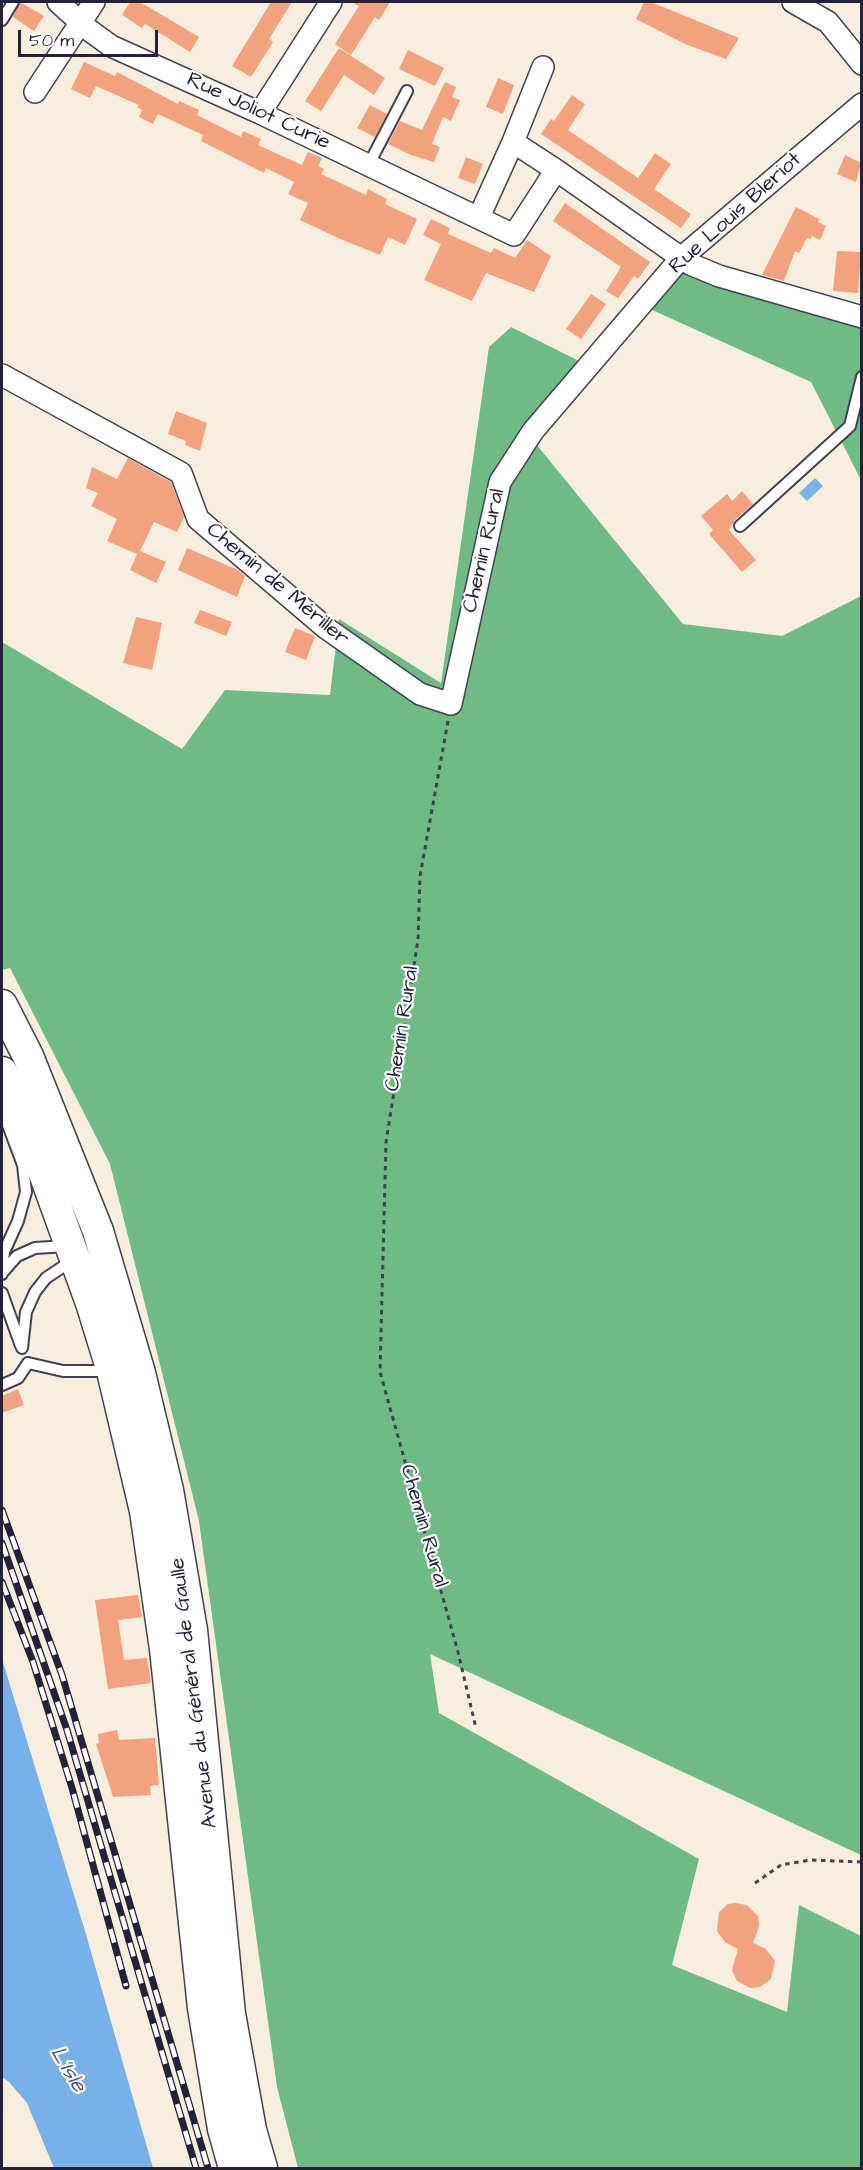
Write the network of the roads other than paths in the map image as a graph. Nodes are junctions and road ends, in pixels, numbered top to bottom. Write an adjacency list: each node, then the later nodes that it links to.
1 (13, 2): 6 (lane)
2 (57, 2): 7 (street, Rue Joliot Curie)
3 (94, 2): 7 (street)
4 (332, 2): 13 (street)
5 (793, 2): 8 (street)
6 (2, 20)
7 (80, 21): 10 (street); 13 (street, Rue Joliot Curie)
8 (861, 64)
9 (543, 67): 14 (street)
10 (34, 92)
11 (407, 92): 15 (lane)
12 (861, 104): 18 (street, Rue Louis Bleriot)
13 (260, 112): 15 (street, Rue Joliot Curie)
14 (513, 142): 16 (street); 17 (street)
15 (369, 164): 17 (street, Rue Joliot Curie)
16 (556, 170): 17 (street, Rue Joliot Curie); 18 (street)
17 (479, 217)
18 (681, 258): 19 (street); 20 (street, Rue Louis Bleriot)
19 (861, 317)
20 (594, 359): 24 (street, Chemin Rural)
21 (2, 375): 24 (street, Chemin de Mériller)
22 (861, 377): 23 (lane)
23 (740, 526)
24 (451, 705)
25 (2, 1005): 26 (main road, Avenue du Général de Gaulle)
26 (28, 1056): 29 (lane); 36 (main road, Avenue du Général de Gaulle)
27 (2, 1072): 30 (main road, Avenue du Général de Gaulle)
28 (2, 1109): 31 (lane)
29 (69, 1190)
30 (79, 1250): 31 (lane); 34 (lane); 36 (main road, Avenue du Général de Gaulle)
31 (2, 1274)
32 (99, 1277): 36 (lane)
33 (2, 1293): 34 (lane)
34 (22, 1348): 35 (lane)
35 (28, 1363): 36 (lane); 37 (lane)
36 (126, 1372): 38 (main road, Avenue du Général de Gaulle)
37 (2, 1384)
38 (217, 2011): 39 (main road); 40 (main road)
39 (234, 2169)
40 (262, 2169)

